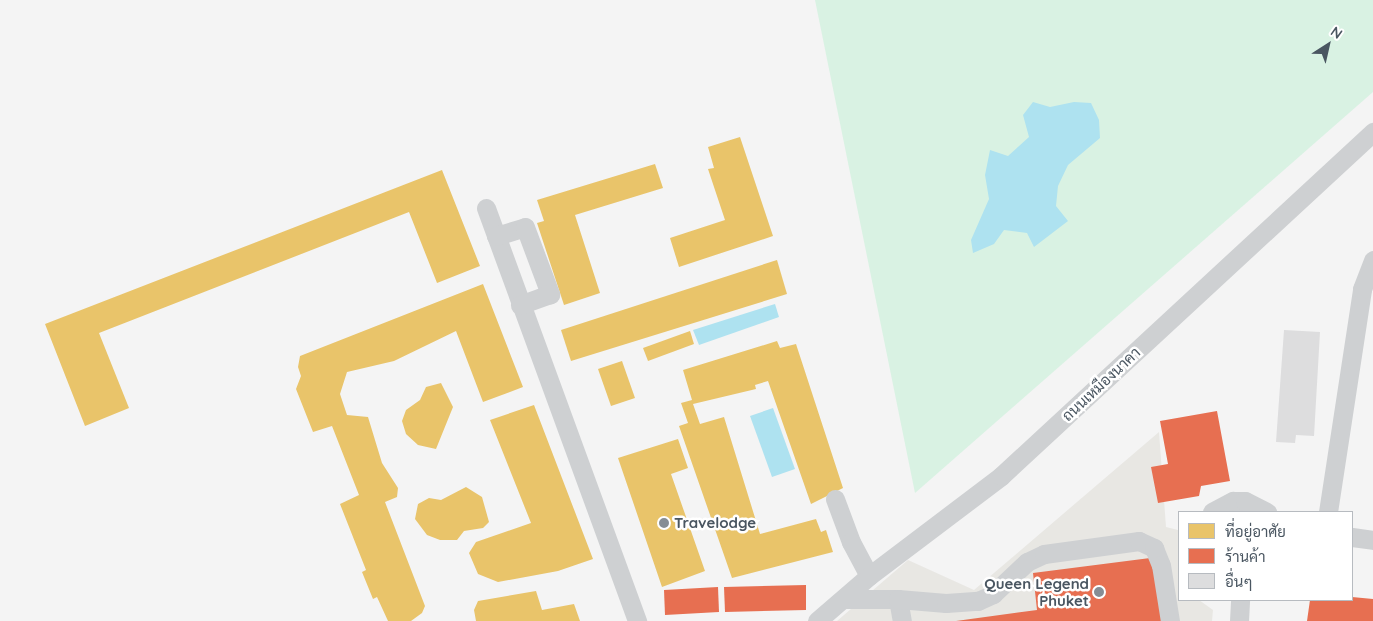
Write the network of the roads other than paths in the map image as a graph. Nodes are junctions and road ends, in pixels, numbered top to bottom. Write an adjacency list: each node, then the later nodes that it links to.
1 (1373, 132): 12 (street, ถนนเหมืองนาคา)
2 (486, 208): 3 (street)
3 (496, 236): 5 (street); 5 (street)
4 (1373, 260): 9 (street)
5 (520, 304): 16 (street)
6 (835, 499): 12 (street)
7 (1214, 511): 8 (street)
8 (1265, 511)
9 (1328, 511)
10 (1353, 538): 11 (street)
11 (1373, 540)
12 (868, 576): 13 (street, ถนนเหมืองนาคา)
13 (844, 599): 14 (street); 17 (street, ถนนเหมืองนาคา)
14 (898, 599): 18 (street); 19 (street)
15 (1240, 601): 20 (street)
16 (637, 621)
17 (818, 621)
18 (902, 621)
19 (1170, 621)
20 (1239, 621)

